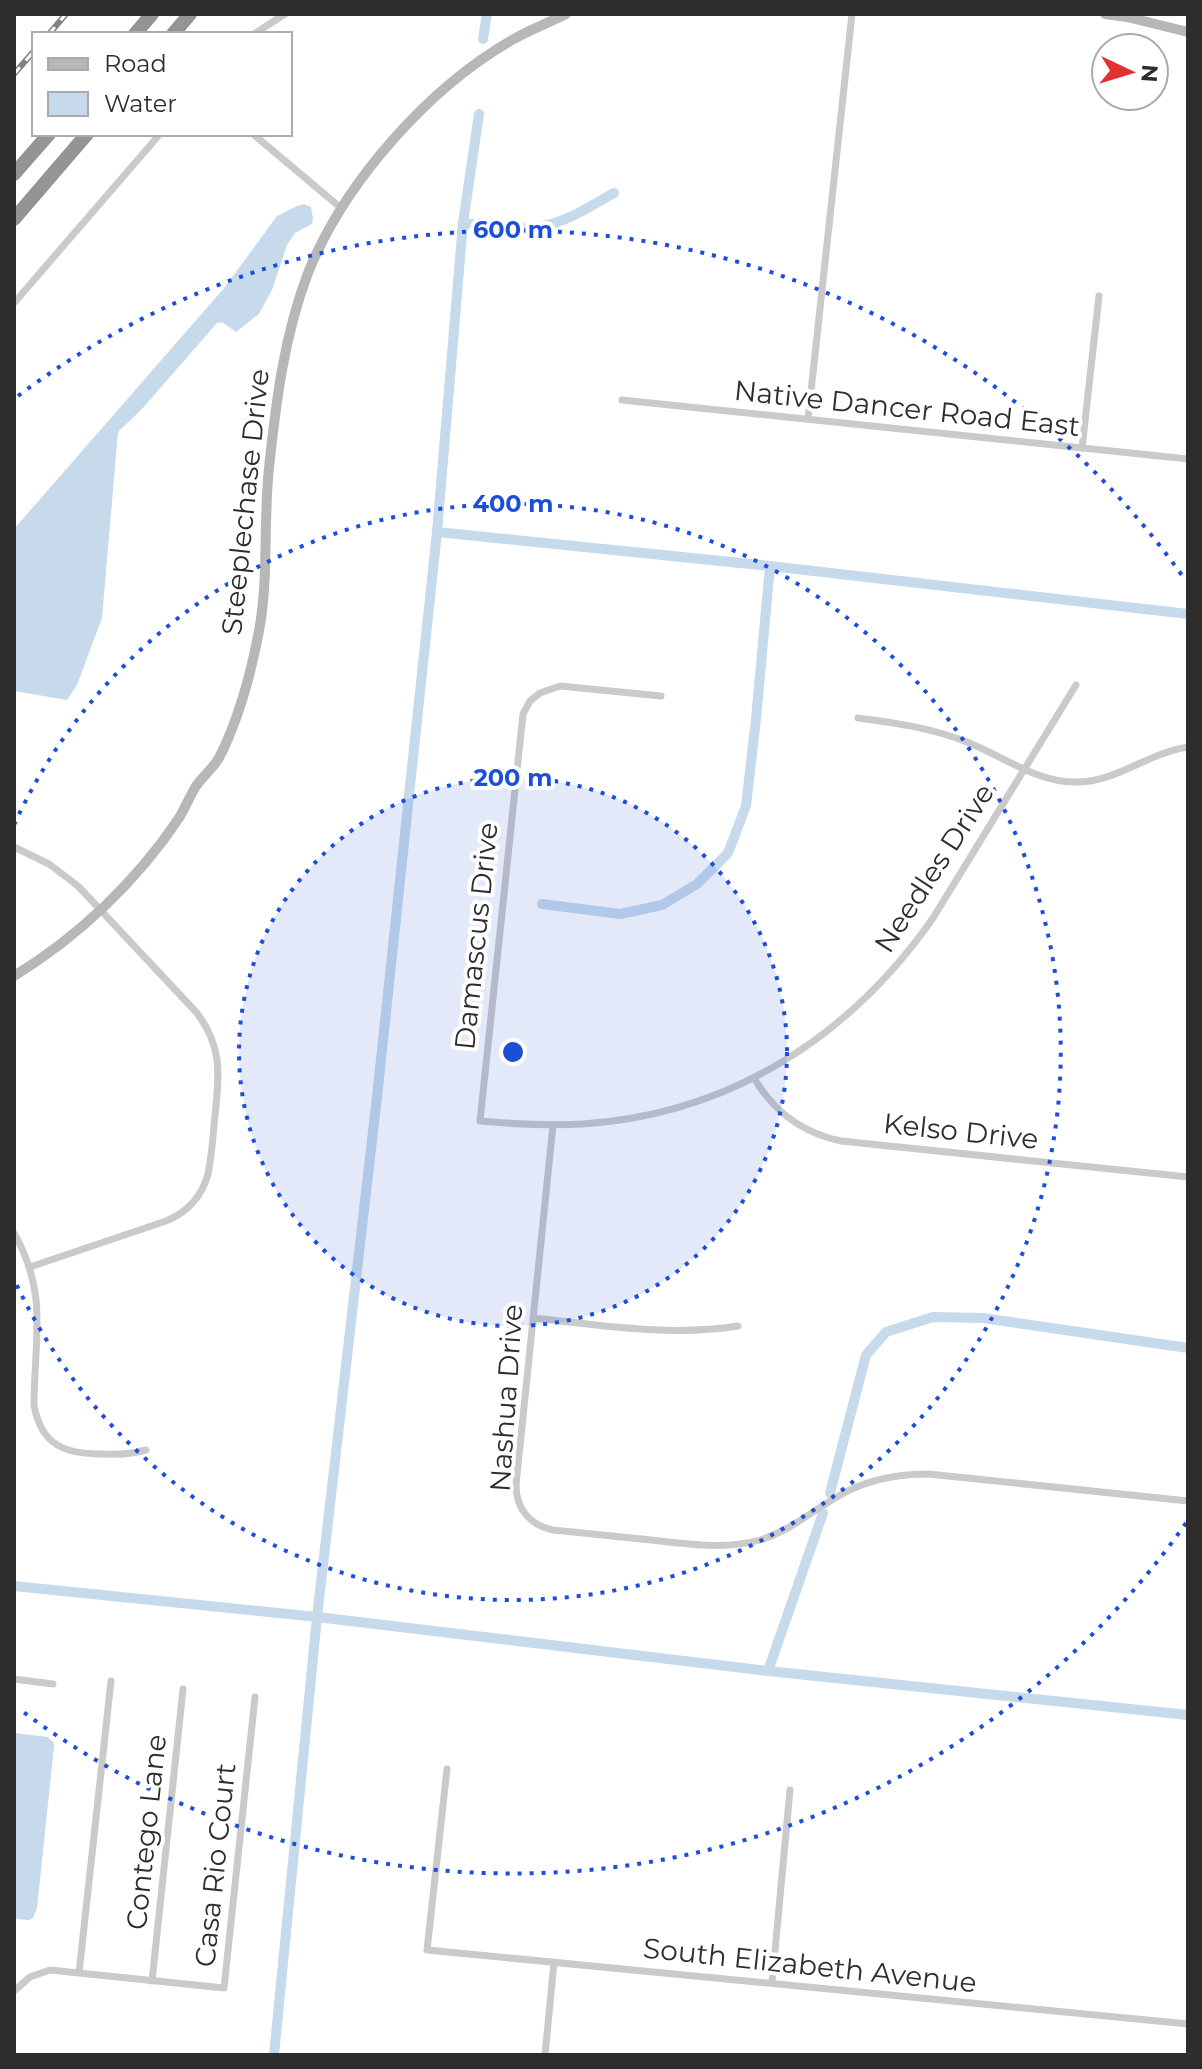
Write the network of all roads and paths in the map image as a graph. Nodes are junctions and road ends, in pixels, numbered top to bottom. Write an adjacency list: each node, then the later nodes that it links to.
1 (152, 14): 7 (highway)
2 (190, 14): 8 (highway)
3 (285, 14): 9 (street)
4 (566, 14): 16 (street, Steeplechase Drive)
5 (852, 14): 21 (street)
6 (1105, 14): 10 (street)
7 (137, 32)
8 (175, 32)
9 (257, 32)
10 (1188, 32)
11 (47, 136): 15 (highway)
12 (85, 136): 17 (highway)
13 (158, 136): 19 (street)
14 (255, 136): 16 (street)
15 (14, 174)
16 (341, 208): 30 (street, Steeplechase Drive)
17 (14, 219)
18 (1099, 296): 22 (street)
19 (14, 303)
20 (622, 400): 21 (street, Native Dancer Road East)
21 (808, 419): 22 (street, Native Dancer Road East)
22 (1082, 448): 23 (street, Native Dancer Road East)
23 (1188, 459)
24 (1076, 685): 28 (street, Needles Drive)
25 (661, 696): 33 (street, Damascus Drive)
26 (858, 718): 28 (street)
27 (1188, 747): 28 (street)
28 (1025, 769): 32 (street, Needles Drive)
29 (14, 847): 30 (street)
30 (100, 909): 31 (street, Steeplechase Drive); 37 (street)
31 (14, 976)
32 (754, 1078): 34 (street, Needles Drive); 35 (street, Kelso Drive)
33 (480, 1121): 34 (street, Needles Drive)
34 (553, 1125): 38 (street, Nashua Drive)
35 (1188, 1177)
36 (14, 1233): 37 (street)
37 (30, 1267): 40 (street)
38 (533, 1318): 39 (street); 41 (street, Nashua Drive)
39 (738, 1326)
40 (146, 1450)
41 (1188, 1501)
42 (14, 1679): 44 (street)
43 (111, 1681): 50 (street)
44 (53, 1684)
45 (183, 1689): 51 (street, Contego Lane)
46 (255, 1697): 51 (street, Casa Rio Court)
47 (447, 1769): 49 (street, South Elizabeth Avenue)
48 (790, 1790): 52 (street)
49 (554, 1962): 52 (street, South Elizabeth Avenue); 55 (street)
50 (79, 1973): 51 (street, Casa Rio Court); 53 (street, Casa Rio Court)
51 (152, 1981)
52 (772, 1983): 54 (street, South Elizabeth Avenue)
53 (14, 1991)
54 (1188, 2024)
55 (545, 2055)

